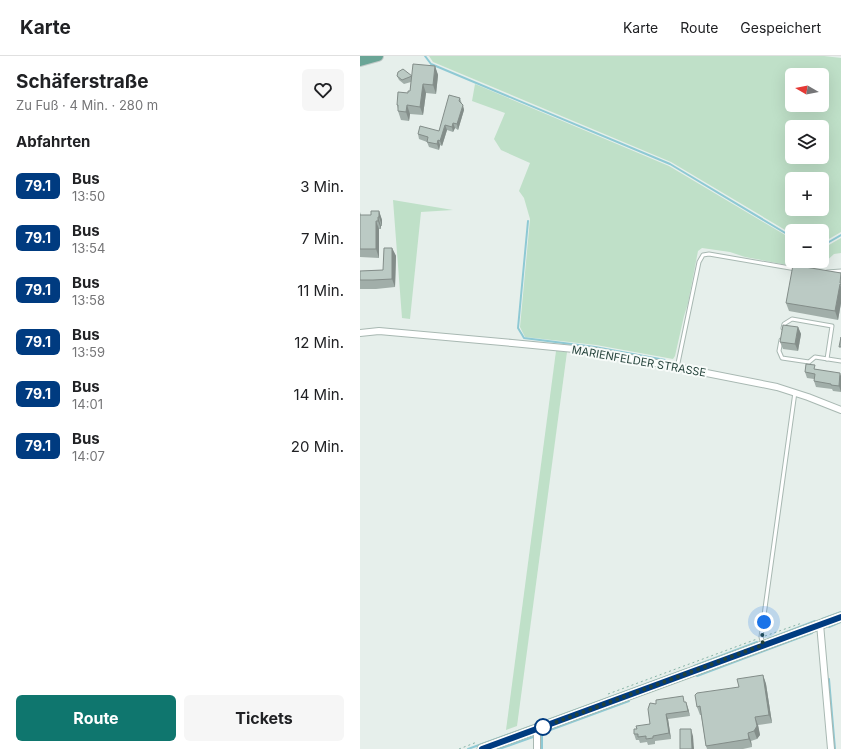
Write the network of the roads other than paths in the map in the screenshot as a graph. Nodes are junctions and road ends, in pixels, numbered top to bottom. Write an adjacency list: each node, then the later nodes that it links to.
1 (378, 56): 2 (main road)
2 (360, 61)
3 (798, 269): 11 (lane)
4 (841, 271): 5 (lane)
5 (820, 273)
6 (783, 331): 9 (lane)
7 (360, 334): 11 (street, MARIENFELDER STRASSE)
8 (781, 338): 9 (lane)
9 (827, 359): 10 (lane)
10 (841, 361)
11 (678, 368): 12 (street, MARIENFELDER STRASSE)
12 (795, 392): 13 (street, MARIENFELDER STRASSE); 16 (lane)
13 (841, 410)
14 (841, 617): 15 (main road)
15 (819, 621): 16 (main road); 20 (street)
16 (763, 645): 17 (main road)
17 (537, 729): 18 (main road); 19 (street)
18 (482, 749)
19 (537, 749)
20 (831, 749)

